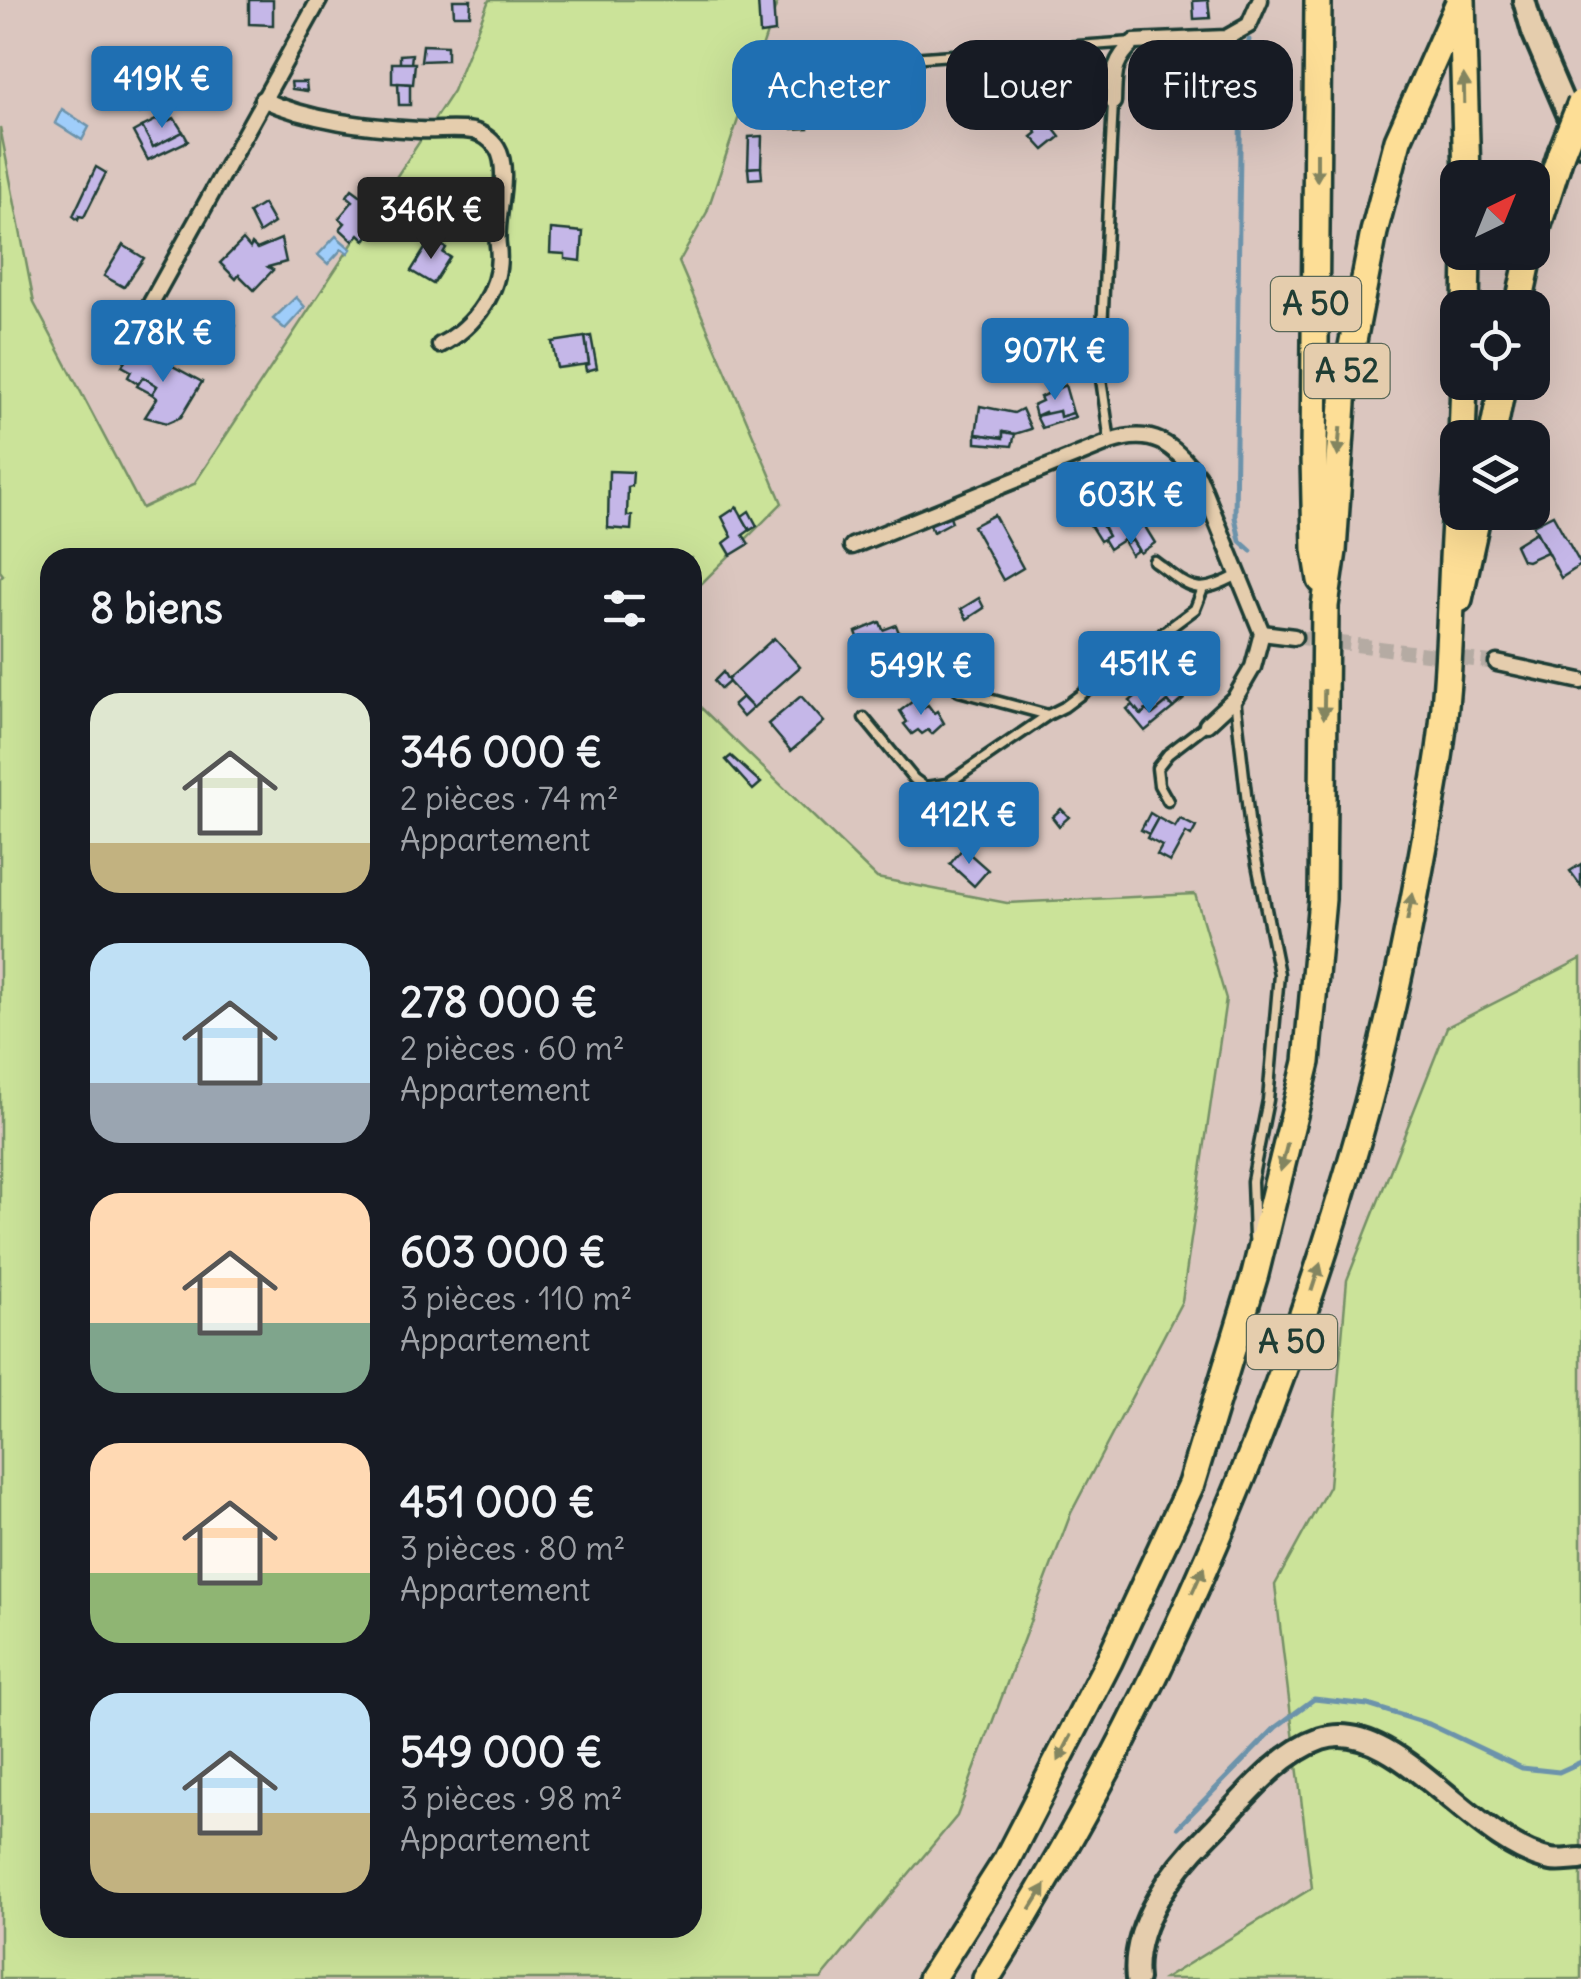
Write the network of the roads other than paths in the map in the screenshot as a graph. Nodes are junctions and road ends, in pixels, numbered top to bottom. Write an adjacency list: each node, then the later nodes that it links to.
1 (318, 0): 10 (street)
2 (1260, 0): 6 (street)
3 (1318, 0): 25 (highway, A 50, one-way to 25)
4 (1461, 0): 14 (highway, one-way to 4); 25 (highway, A 52, one-way to 25)
5 (1524, 0): 13 (main road)
6 (1180, 40)
7 (1128, 42): 9 (lane)
8 (1128, 48): 11 (street)
9 (926, 57)
10 (262, 98): 16 (street); 17 (street)
11 (1113, 102): 18 (lane)
12 (1581, 103): 13 (highway, bridge)
13 (1571, 148): 15 (highway)
14 (1466, 160)
15 (1550, 200)
16 (151, 303)
17 (440, 345)
18 (1110, 442): 21 (street); 23 (street)
19 (1453, 530): 26 (highway, A 50)
20 (1475, 530): 26 (highway)
21 (852, 546)
22 (1154, 561): 24 (lane)
23 (1238, 575): 24 (lane); 27 (street)
24 (1202, 590): 33 (lane)
25 (1325, 606): 37 (highway, A 50, one-way to 37)
26 (1452, 623): 40 (highway, A 50, one-way to 26)
27 (1262, 633): 28 (street); 32 (street)
28 (1294, 637)
29 (1497, 664): 30 (street)
30 (1581, 681)
31 (959, 691): 33 (lane)
32 (1235, 698): 35 (street); 37 (lane)
33 (1048, 715): 34 (lane)
34 (864, 718)
35 (1207, 724): 36 (lane)
36 (1168, 801)
37 (1255, 1274): 39 (highway, A 50, one-way to 39)
38 (1581, 1859): 41 (main road)
39 (932, 1979)
40 (986, 1979)
41 (1137, 1979)

